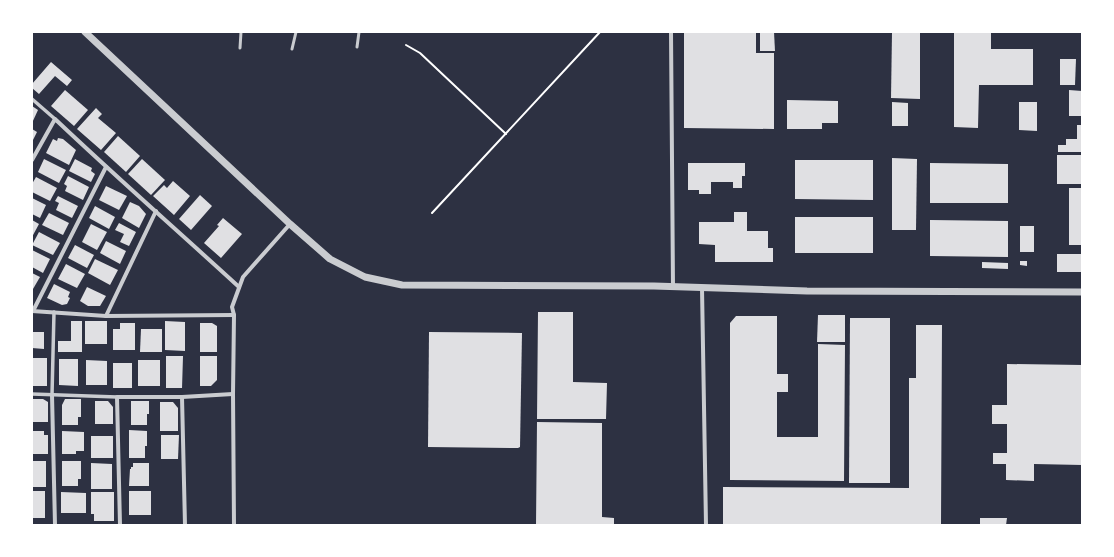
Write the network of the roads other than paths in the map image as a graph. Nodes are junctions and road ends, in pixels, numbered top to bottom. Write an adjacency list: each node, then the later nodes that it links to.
1 (85, 32): 14 (street)
2 (241, 32): 7 (lane)
3 (296, 32): 8 (lane)
4 (359, 32): 6 (lane)
5 (671, 32): 16 (street)
6 (357, 47)
7 (240, 48)
8 (292, 49)
9 (32, 99): 10 (street)
10 (56, 119): 11 (street); 12 (street)
11 (32, 160)
12 (106, 167): 13 (street); 19 (street)
13 (156, 211): 15 (street); 22 (street)
14 (290, 224): 15 (street); 16 (street)
15 (239, 287): 21 (street)
16 (673, 287): 17 (street)
17 (702, 288): 18 (street); 32 (street)
18 (1082, 292)
19 (33, 311): 20 (street)
20 (54, 312): 22 (street); 25 (street)
21 (234, 315): 22 (street); 24 (street)
22 (106, 316)
23 (32, 394): 25 (street)
24 (233, 394): 27 (street); 31 (street)
25 (52, 395): 26 (street); 28 (street)
26 (117, 397): 27 (street); 29 (street)
27 (182, 397): 30 (street)
28 (55, 525)
29 (120, 525)
30 (185, 525)
31 (234, 525)
32 (706, 525)

